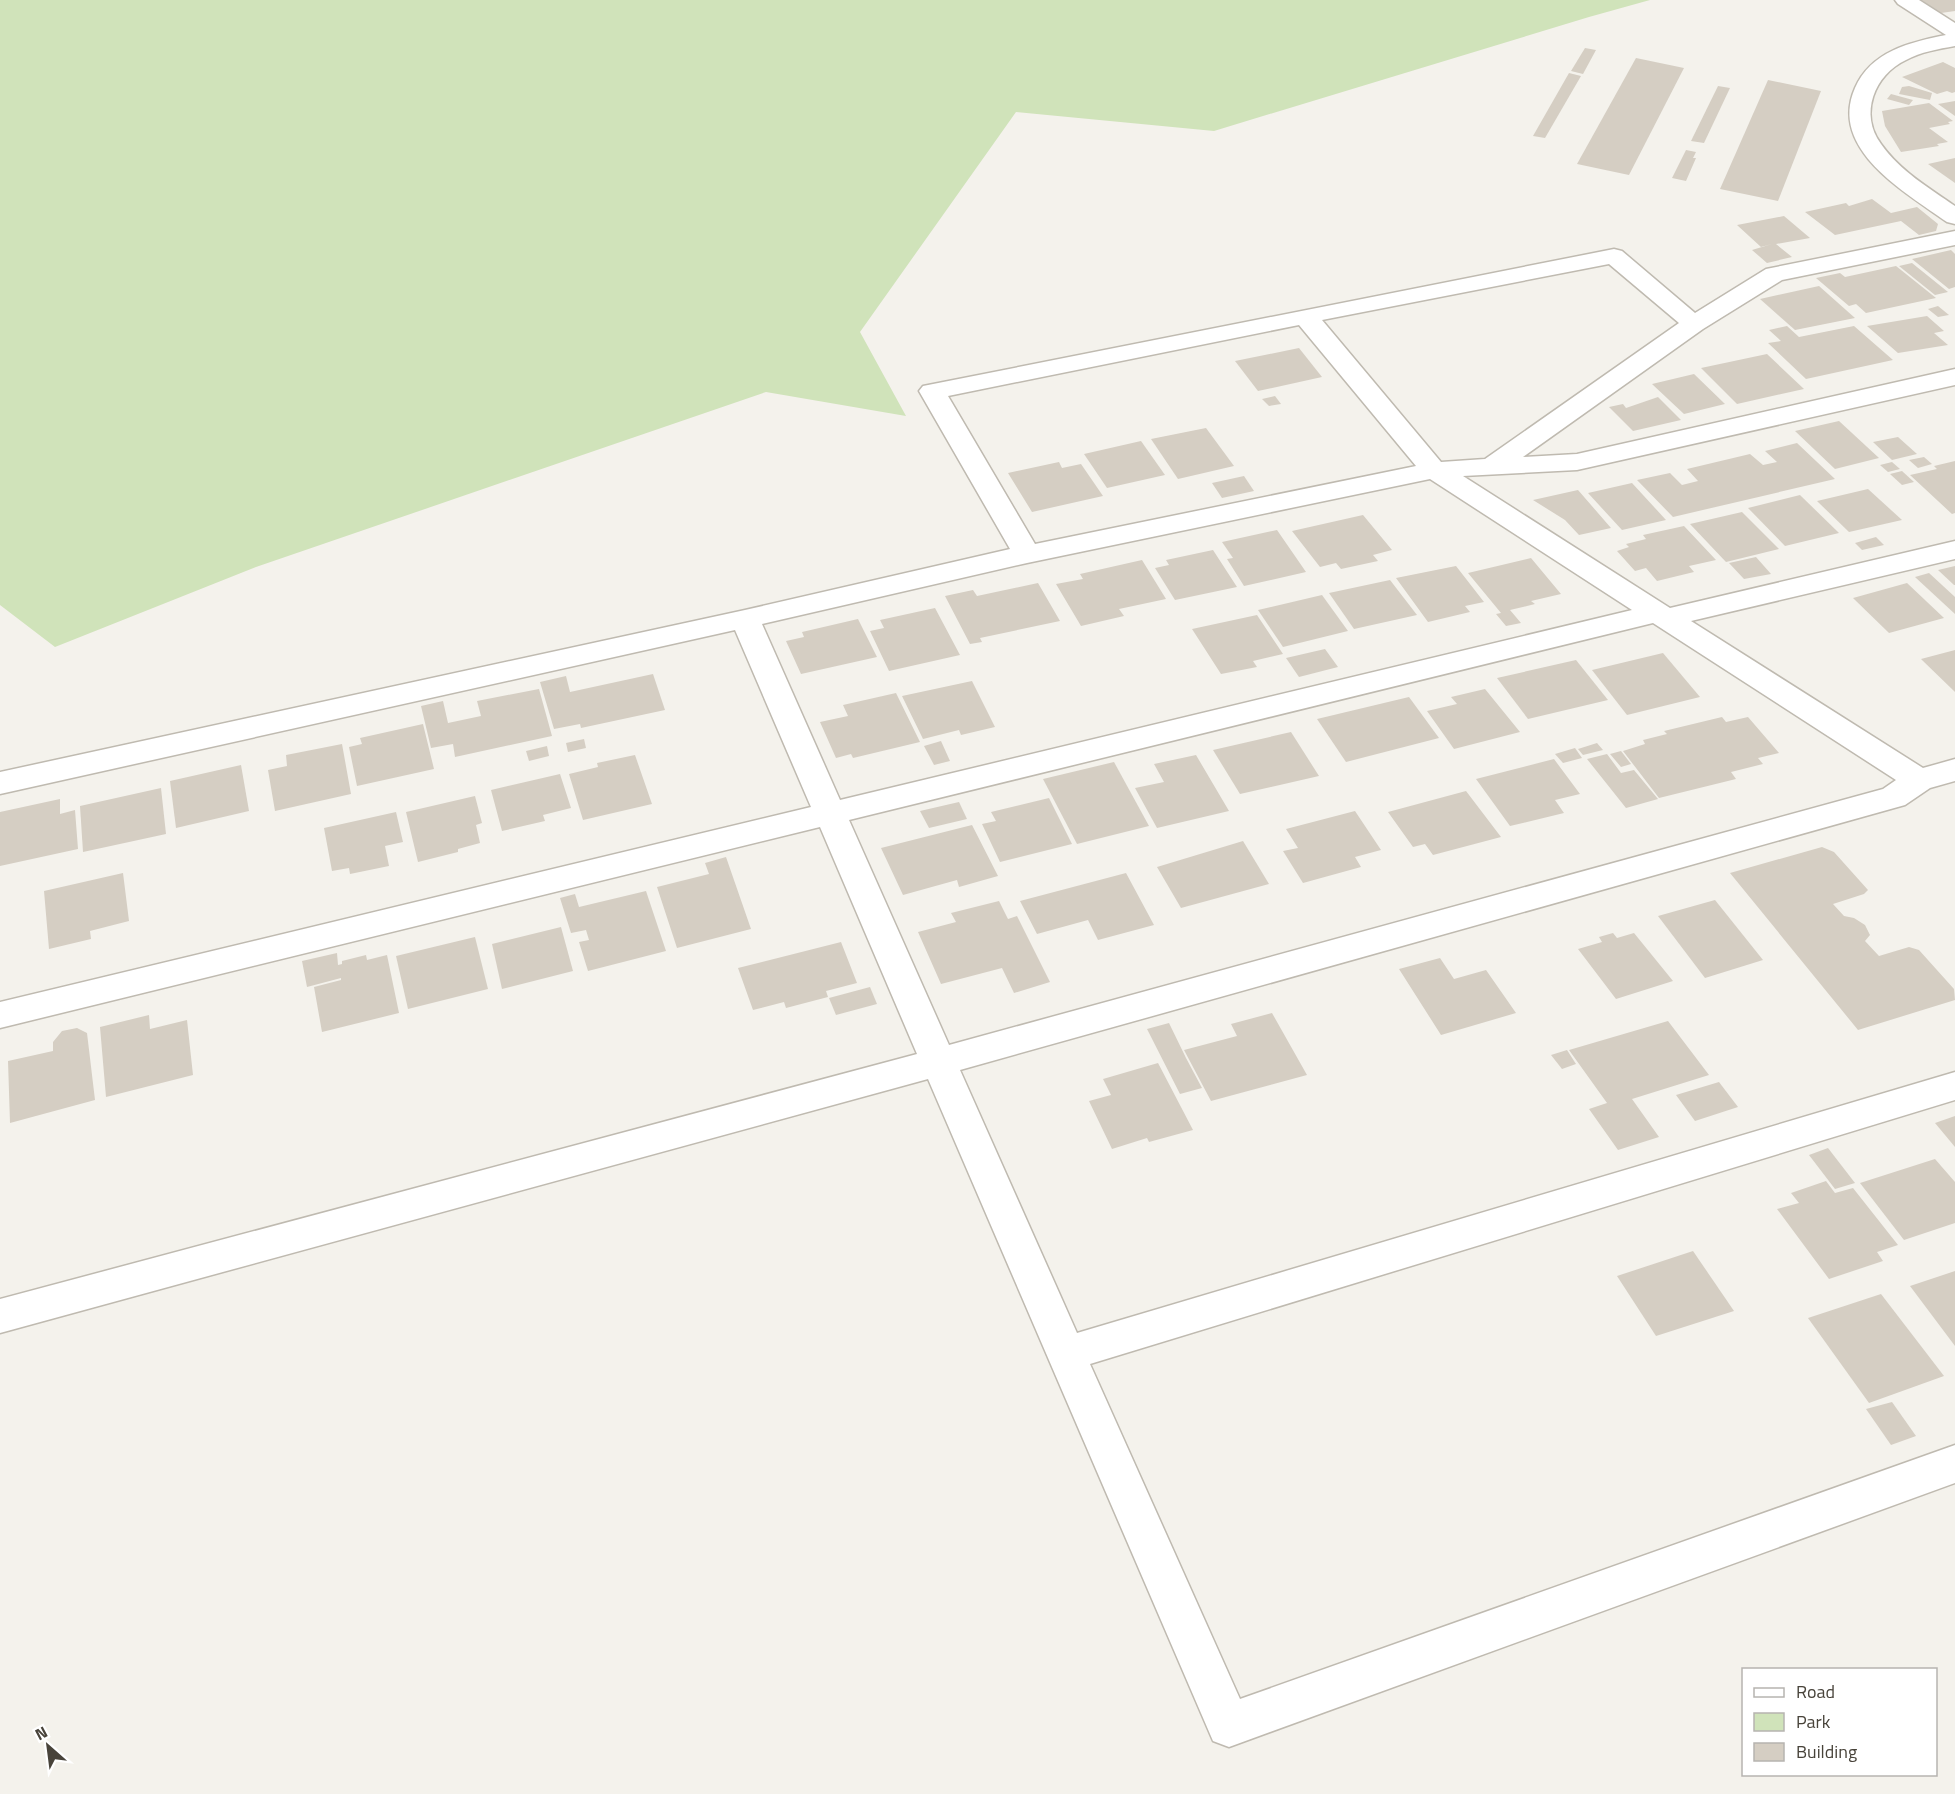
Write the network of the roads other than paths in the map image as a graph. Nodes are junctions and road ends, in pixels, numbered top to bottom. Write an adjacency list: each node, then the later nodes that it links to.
1 (1905, 0): 2 (street)
2 (1955, 32)
3 (1955, 40): 4 (street)
4 (1955, 217)
5 (1955, 238): 7 (street)
6 (1305, 316): 7 (street); 10 (street); 12 (street)
7 (1694, 324): 9 (street)
8 (1955, 377): 9 (street)
9 (1490, 468): 10 (street)
10 (1434, 470): 12 (street); 13 (street)
11 (1955, 550): 13 (street)
12 (1028, 554): 14 (street)
13 (1661, 615): 16 (street); 18 (street)
14 (745, 619): 17 (street); 18 (street)
15 (1955, 770): 16 (street)
16 (1919, 780): 20 (street)
17 (0, 783)
18 (829, 813): 19 (street); 20 (street)
19 (0, 1015)
20 (938, 1062): 22 (street); 23 (street)
21 (1955, 1086): 23 (street)
22 (0, 1316)
23 (1066, 1354): 24 (street)
24 (1955, 1464)

